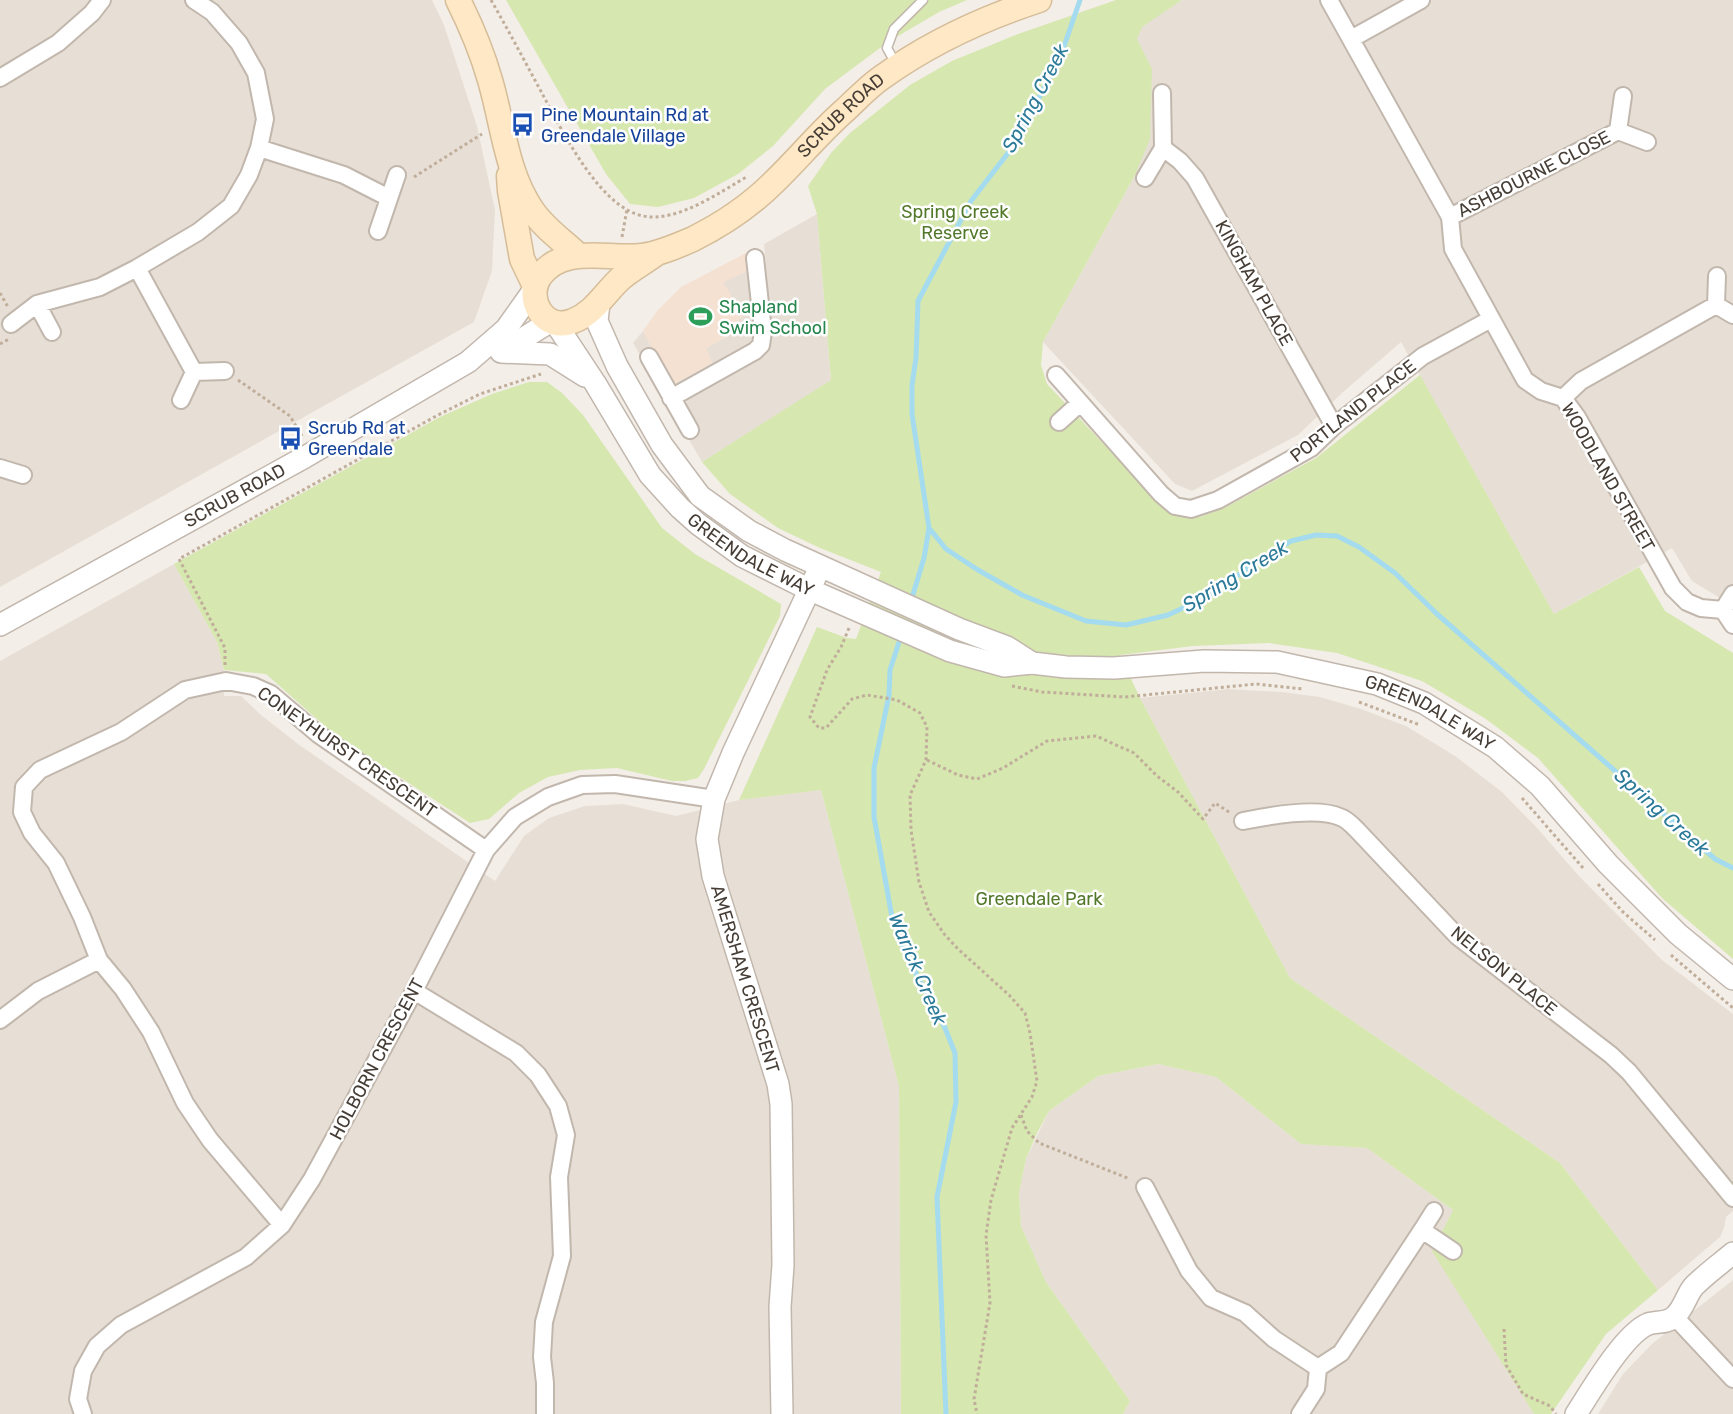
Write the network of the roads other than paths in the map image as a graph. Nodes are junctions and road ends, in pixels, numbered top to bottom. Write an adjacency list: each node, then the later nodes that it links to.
1 (102, 0): 10 (street)
2 (194, 0): 15 (street)
3 (458, 0): 17 (main road)
4 (923, 0): 9 (lane)
5 (1039, 0): 9 (main road, SCRUB ROAD)
6 (1329, 0): 8 (street, WOODLAND STREET)
7 (1421, 0): 8 (street)
8 (1351, 39): 21 (street, WOODLAND STREET)
9 (898, 67): 23 (main road, SCRUB ROAD)
10 (0, 78)
11 (1162, 93): 16 (street)
12 (1623, 96): 13 (street, ASHBOURNE CLOSE)
13 (1618, 131): 14 (street, ASHBOURNE CLOSE); 21 (street, ASHBOURNE CLOSE)
14 (1647, 142)
15 (259, 148): 20 (street); 26 (street)
16 (1163, 148): 19 (street); 49 (street, KINGHAM PLACE)
17 (509, 159): 24 (main road); 28 (main road)
18 (397, 175): 20 (street)
19 (1145, 178)
20 (389, 198): 22 (street)
21 (1450, 217): 33 (street, WOODLAND STREET)
22 (378, 231)
23 (657, 254): 24 (main road, SCRUB ROAD); 29 (main road, SCRUB ROAD)
24 (583, 255): 28 (main road); 29 (main road)
25 (755, 258): 44 (street)
26 (136, 268): 30 (street); 41 (street)
27 (1717, 276): 31 (street)
28 (534, 288): 34 (main road); 39 (street, SCRUB ROAD)
29 (604, 297): 34 (main road); 53 (street, GREENDALE WAY)
30 (37, 304): 35 (street); 36 (street)
31 (1716, 305): 32 (street); 45 (street)
32 (1733, 315)
33 (1491, 319): 45 (street, WOODLAND STREET); 49 (street, PORTLAND PLACE)
34 (553, 323): 37 (street, SCRUB ROAD); 43 (street, GREENDALE WAY)
35 (11, 324)
36 (52, 332)
37 (501, 352): 39 (street, SCRUB ROAD); 43 (street)
38 (649, 357): 44 (street)
39 (468, 362): 57 (street, SCRUB ROAD)
40 (225, 371): 41 (street)
41 (194, 372): 46 (street)
42 (1056, 375): 47 (street, PORTLAND PLACE)
43 (595, 383): 54 (street, GREENDALE WAY)
44 (671, 398): 50 (street)
45 (1563, 398): 56 (street, WOODLAND STREET)
46 (181, 400)
47 (1079, 404): 48 (street); 49 (street, PORTLAND PLACE)
48 (1059, 422)
49 (1334, 426)
50 (690, 430)
51 (0, 468): 52 (street)
52 (22, 474)
53 (819, 567): 54 (street, AMERSHAM CRESCENT); 59 (street, GREENDALE WAY)
54 (808, 589): 59 (street, GREENDALE WAY); 60 (street, AMERSHAM CRESCENT)
55 (1733, 594): 56 (street)
56 (1723, 610): 58 (street)
57 (0, 625)
58 (1733, 625)
59 (1032, 663): 64 (street, GREENDALE WAY)
60 (714, 799): 62 (street, HOLBORN CRESCENT); 79 (street, AMERSHAM CRESCENT)
61 (1243, 821): 68 (street, NELSON PLACE)
62 (486, 850): 63 (street, CONEYHURST CRESCENT); 65 (street, HOLBORN CRESCENT)
63 (99, 960): 66 (street); 70 (street, CONEYHURST CRESCENT)
64 (1733, 979)
65 (414, 991): 70 (street, HOLBORN CRESCENT); 78 (street)
66 (0, 1020)
67 (1145, 1187): 75 (street)
68 (1733, 1198)
69 (1434, 1211): 71 (street)
70 (282, 1225): 77 (street, HOLBORN CRESCENT)
71 (1422, 1230): 72 (street); 75 (street)
72 (1453, 1251)
73 (1733, 1253): 74 (street)
74 (1675, 1317): 76 (street); 81 (street)
75 (1318, 1368): 80 (street)
76 (1733, 1379)
77 (83, 1414)
78 (545, 1414)
79 (782, 1414)
80 (1300, 1414)
81 (1576, 1414)

